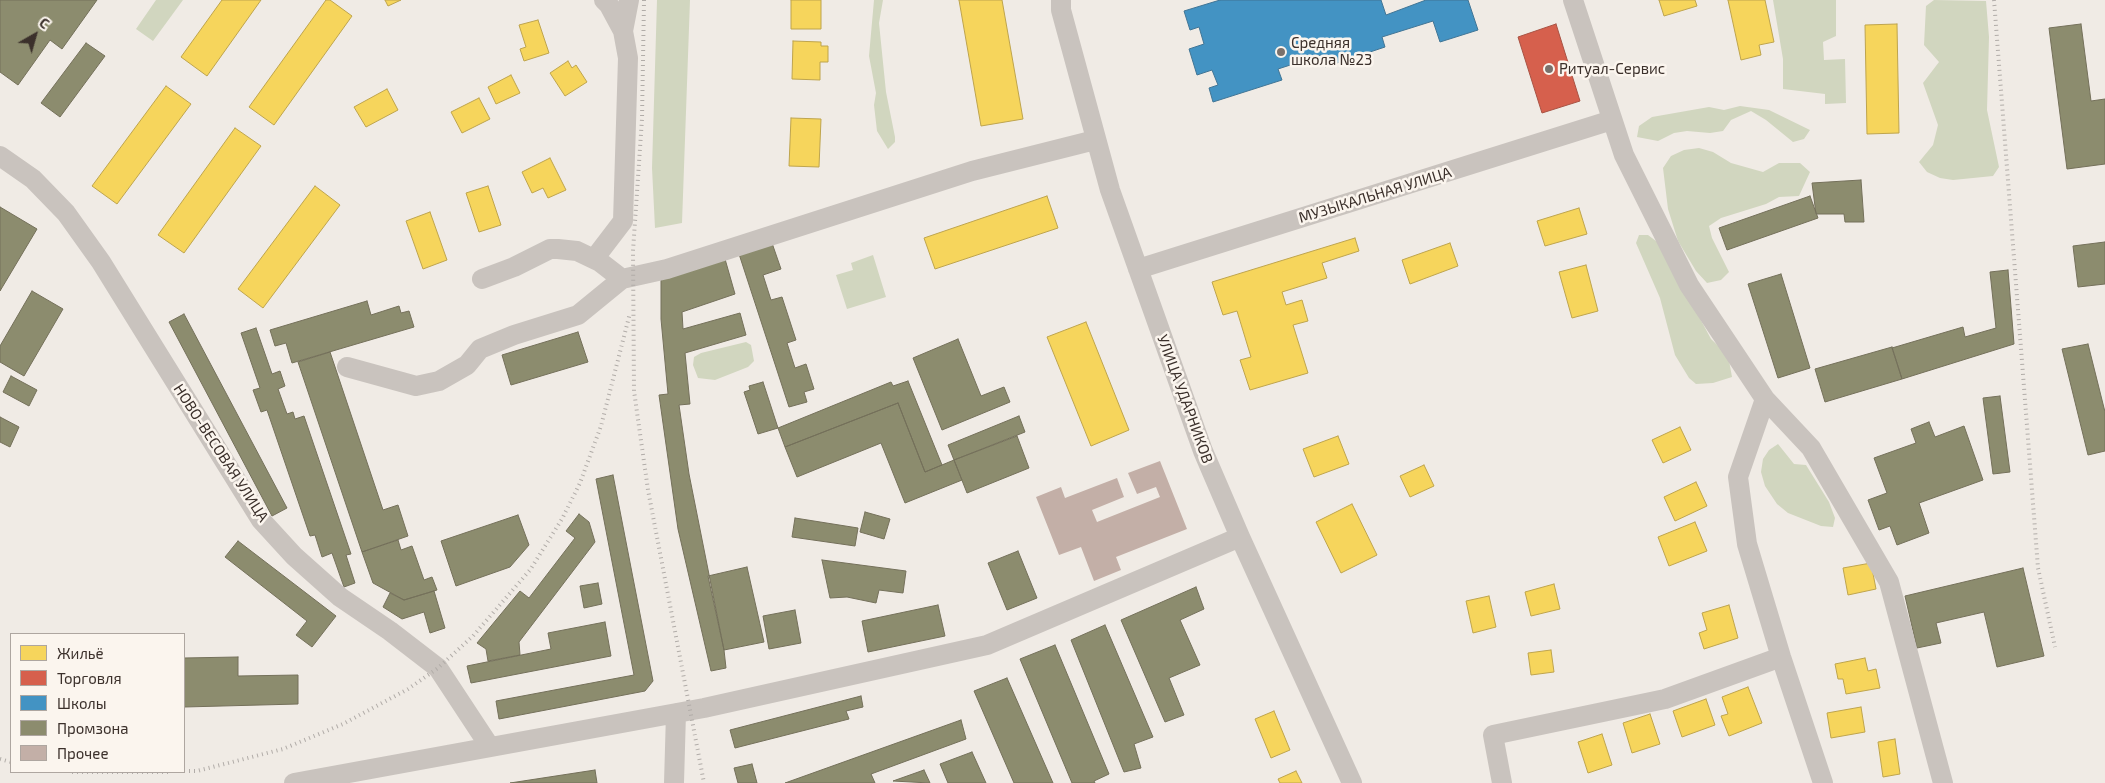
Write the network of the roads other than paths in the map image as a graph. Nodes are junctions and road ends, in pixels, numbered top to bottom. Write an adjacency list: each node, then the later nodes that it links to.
1 (604, 0): 5 (street)
2 (629, 0): 5 (street)
3 (1061, 0): 7 (street, УЛИЦА УДАРНИКОВ)
4 (1573, 0): 6 (street)
5 (623, 31): 9 (street)
6 (1612, 120): 10 (street, МУЗЫКАЛЬНАЯ УЛИЦА); 14 (street)
7 (1095, 140): 10 (street, УЛИЦА УДАРНИКОВ); 12 (street)
8 (0, 156): 18 (street, НОВО-ВЕСОВАЯ УЛИЦА)
9 (594, 259): 11 (street); 12 (street)
10 (1138, 269): 15 (street, УЛИЦА УДАРНИКОВ)
11 (482, 279)
12 (622, 279): 13 (street)
13 (347, 366)
14 (1765, 399): 16 (street); 24 (street)
15 (1240, 537): 17 (street); 21 (street, УЛИЦА УДАРНИКОВ)
16 (1781, 657): 22 (street); 23 (street)
17 (676, 713): 18 (street); 20 (street)
18 (490, 748): 19 (street)
19 (294, 783)
20 (674, 783)
21 (1352, 783)
22 (1502, 783)
23 (1823, 783)
24 (1943, 783)

